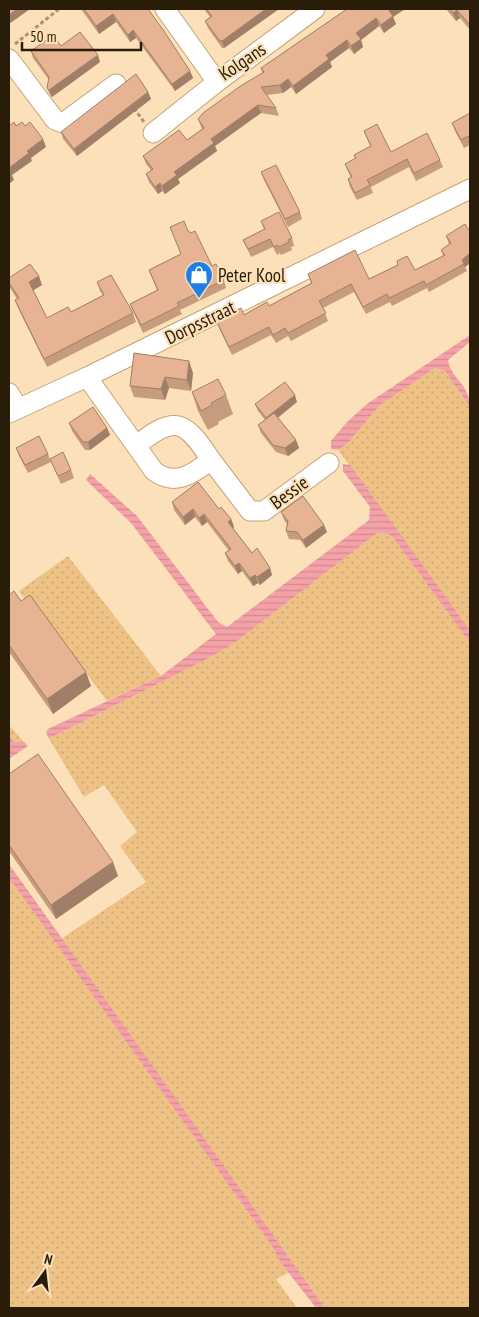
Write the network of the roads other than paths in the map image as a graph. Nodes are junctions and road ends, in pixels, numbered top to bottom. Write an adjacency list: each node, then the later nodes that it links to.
1 (165, 9): 4 (street, Kolgans)
2 (315, 9): 4 (street, Kolgans)
3 (10, 53): 5 (street)
4 (217, 82): 6 (street)
5 (116, 84)
6 (153, 133)
7 (470, 189): 8 (street, Dorpsstraat)
8 (87, 377): 9 (street, Dorpsstraat); 10 (street)
9 (12, 404)
10 (136, 446): 11 (street); 11 (street, Bessie)
11 (211, 460): 12 (street, Bessie)
12 (329, 463)

